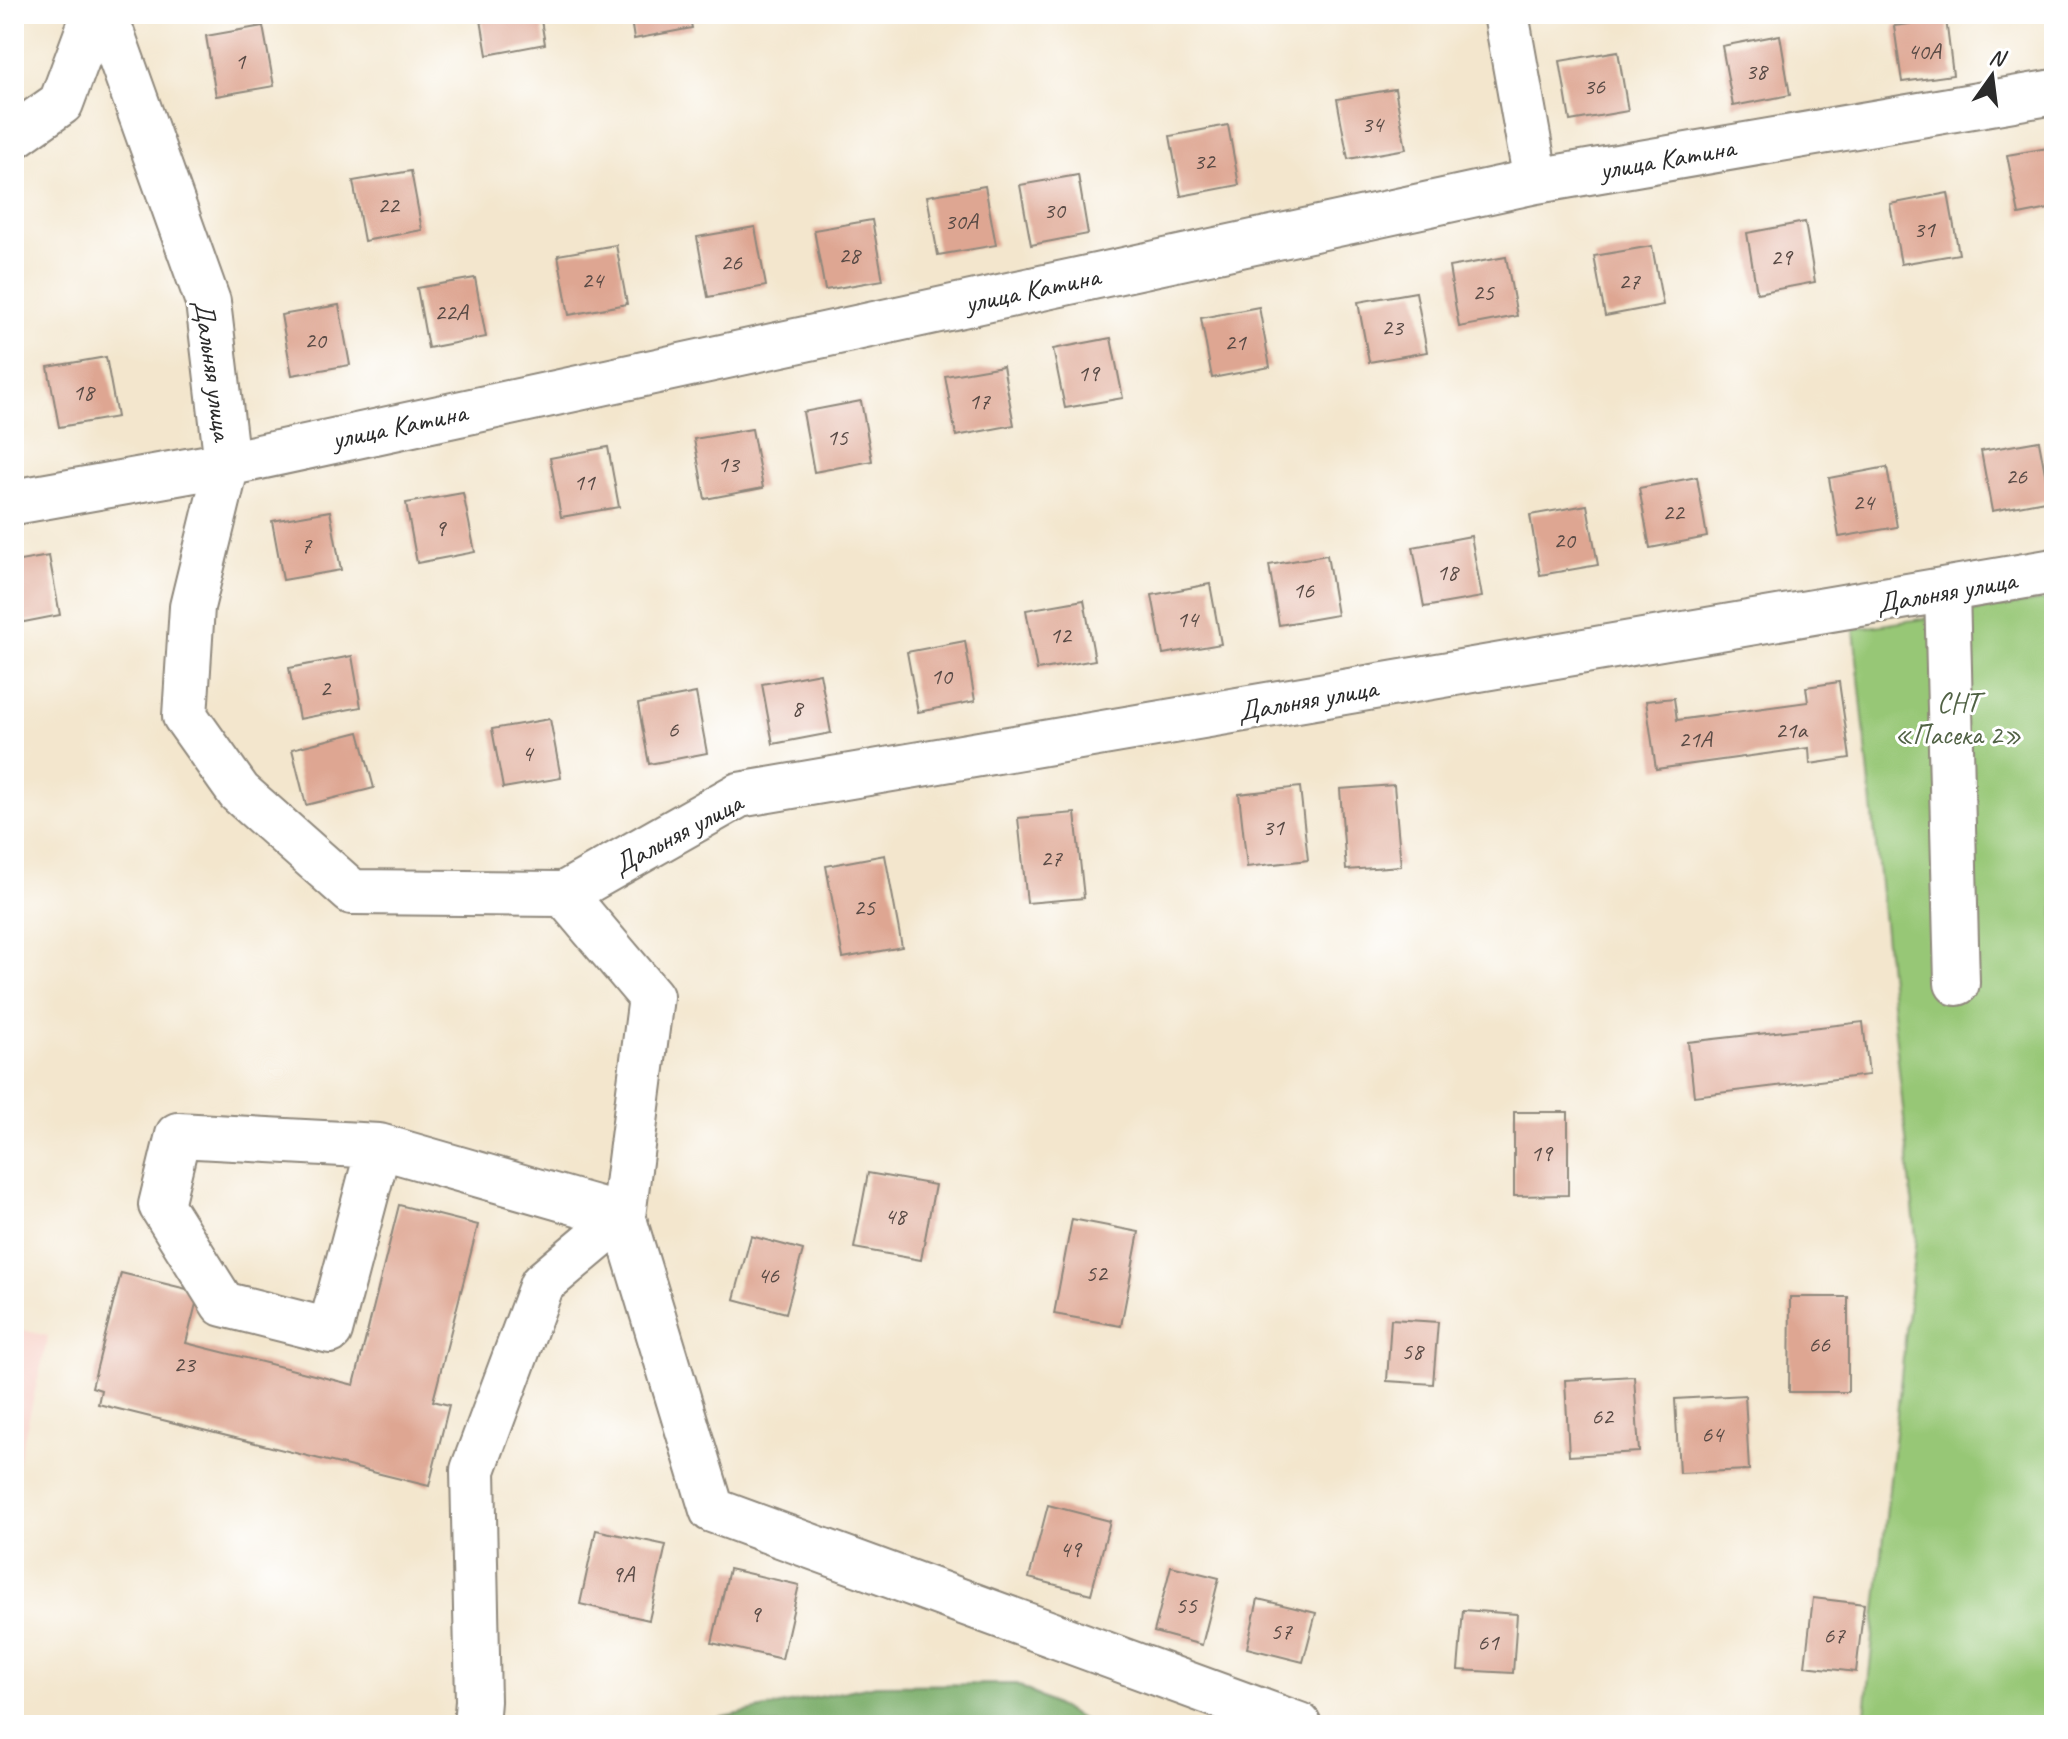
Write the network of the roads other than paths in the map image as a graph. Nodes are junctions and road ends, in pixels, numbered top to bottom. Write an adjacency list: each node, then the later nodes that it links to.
1 (94, 14): 5 (street)
2 (105, 14): 7 (street, Дальняя улица)
3 (1506, 14): 6 (street)
4 (2054, 92): 6 (street, улица Катина)
5 (14, 136)
6 (1536, 181): 7 (street, улица Катина)
7 (227, 464): 8 (street, улица Катина); 11 (street, Дальняя улица)
8 (14, 502)
9 (2054, 571): 10 (street, Дальняя улица)
10 (1947, 591): 11 (street, Дальняя улица); 12 (street)
11 (564, 894): 14 (street)
12 (1957, 983)
13 (379, 1146): 13 (street); 14 (street)
14 (623, 1216): 15 (street); 16 (street)
15 (476, 1725)
16 (1299, 1725)

